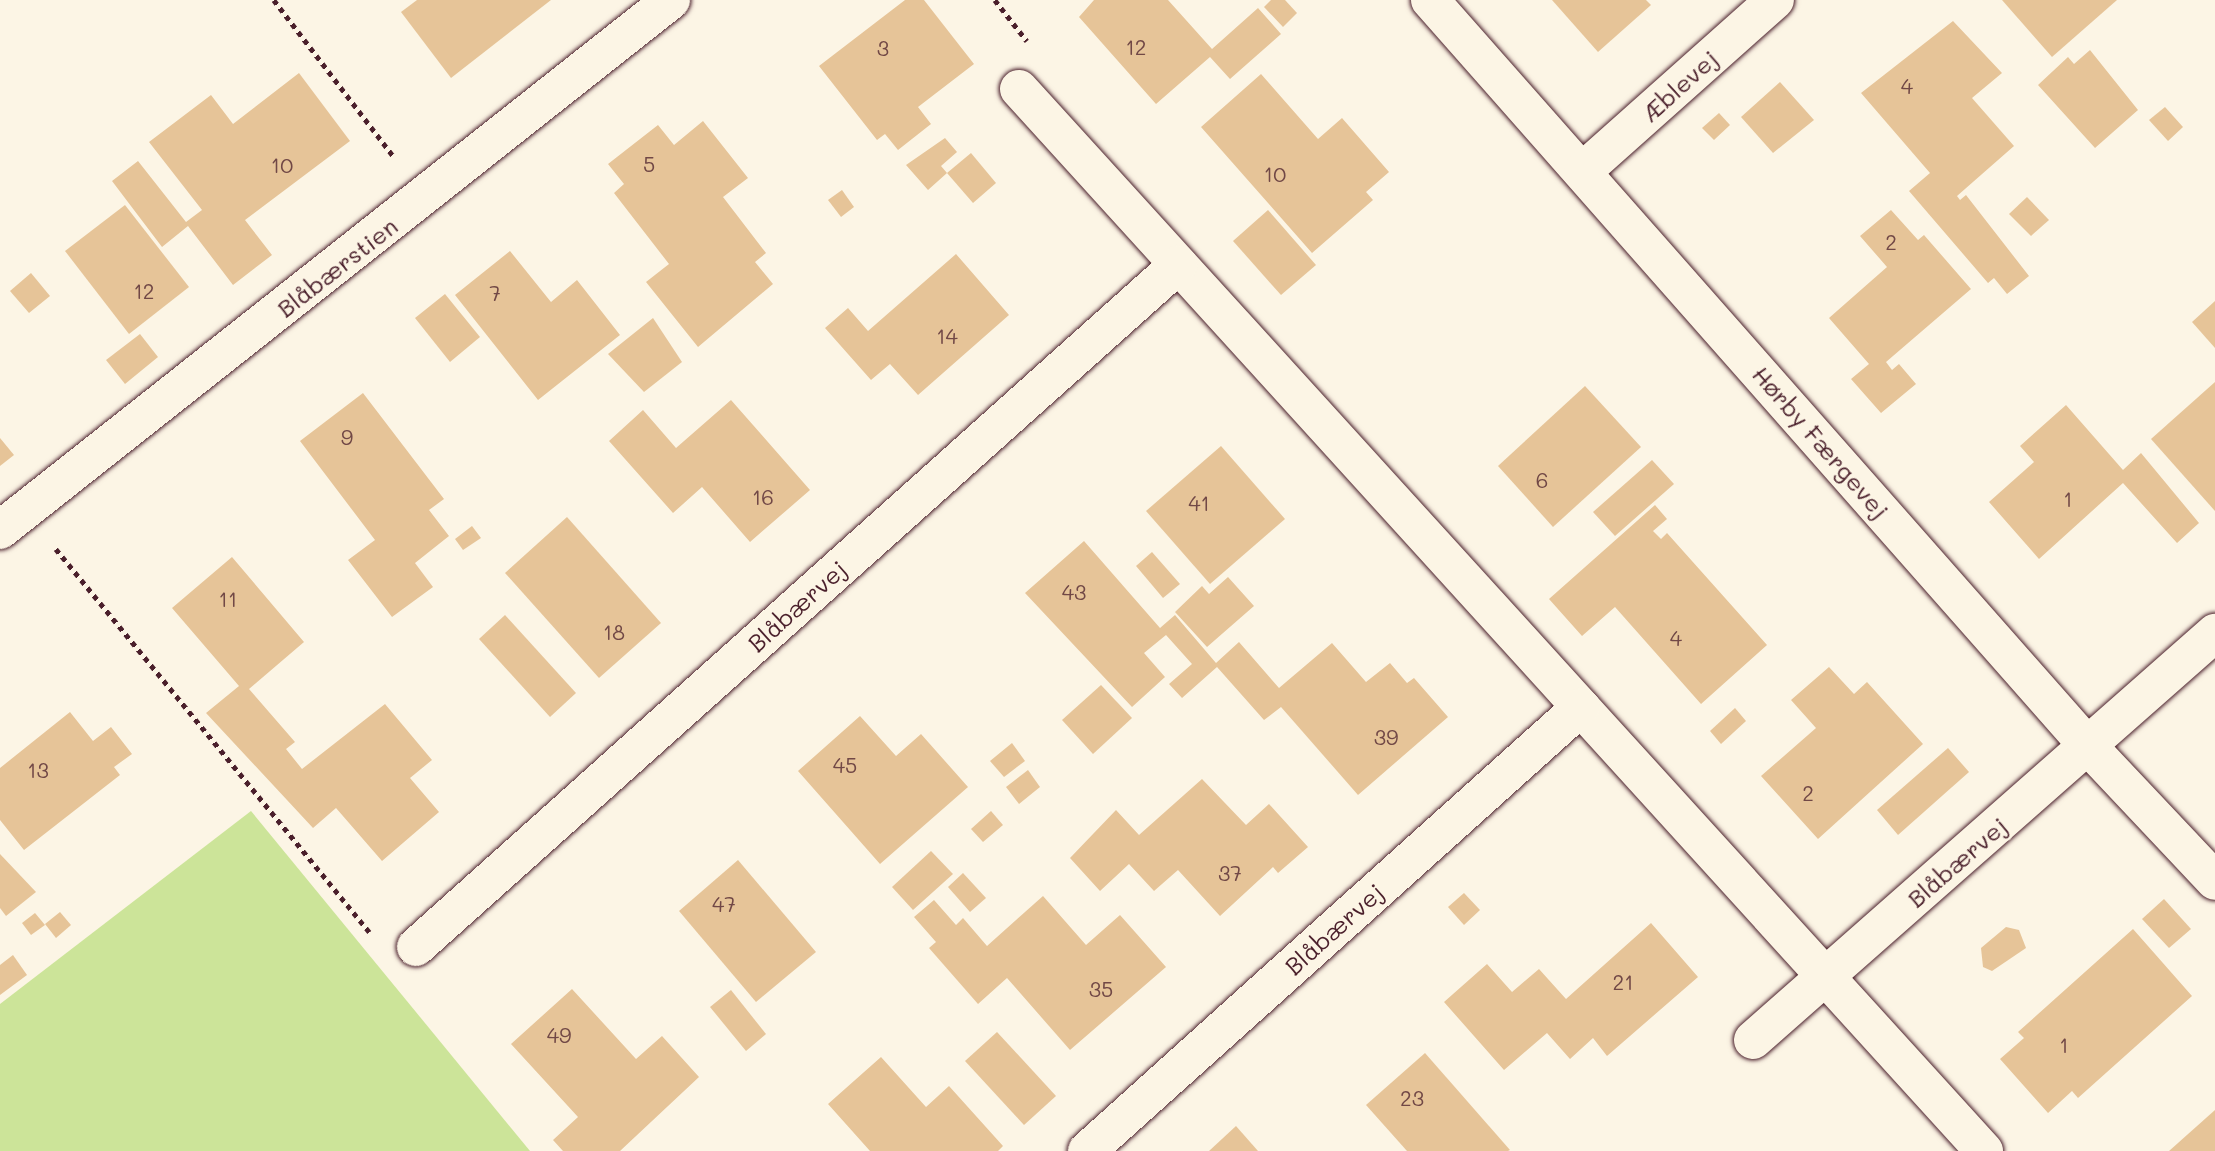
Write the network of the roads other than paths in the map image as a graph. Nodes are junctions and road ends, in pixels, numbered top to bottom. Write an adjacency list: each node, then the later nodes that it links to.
1 (671, 0): 7 (street, Blåbærstien)
2 (1430, 0): 5 (street, Hørby Færgevej)
3 (1775, 0): 5 (street, Æblevej)
4 (1018, 89): 6 (street)
5 (1583, 171): 10 (street, Hørby Færgevej)
6 (1178, 265): 9 (street); 12 (street, Blåbærvej)
7 (13, 520)
8 (2215, 633): 10 (street, Blåbærvej)
9 (1581, 707): 13 (street); 15 (street, Blåbærvej)
10 (2088, 746): 11 (street, Hørby Færgevej); 13 (street, Blåbærvej)
11 (2215, 881)
12 (416, 947)
13 (1826, 977): 14 (street, Blåbærvej); 16 (street)
14 (1753, 1040)
15 (1087, 1151)
16 (1984, 1151)

